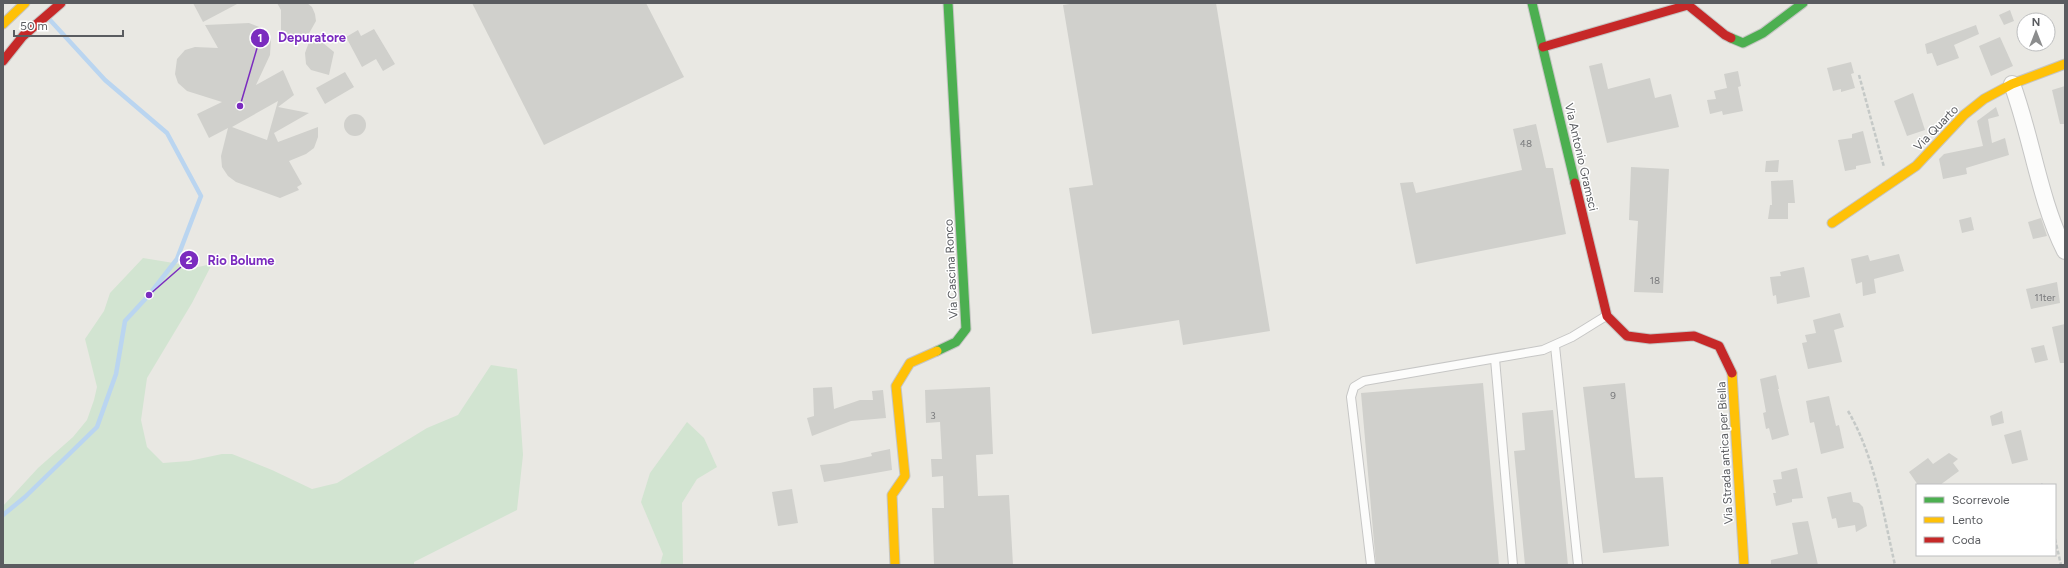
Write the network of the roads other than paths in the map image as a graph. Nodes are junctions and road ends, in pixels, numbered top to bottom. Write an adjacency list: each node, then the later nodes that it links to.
1 (26, 3): 6 (main road)
2 (61, 3): 8 (main road)
3 (948, 3): 16 (main road, Via Cascina Ronco)
4 (1532, 3): 7 (main road, Via Antonio Gramsci)
5 (1803, 3): 7 (main road)
6 (3, 24)
7 (1543, 47): 13 (main road, Via Antonio Gramsci)
8 (3, 61)
9 (2065, 64): 10 (main road, Via Quarto)
10 (2012, 84): 11 (main road, Via Quarto); 12 (street)
11 (1832, 223)
12 (2065, 251)
13 (1607, 316): 14 (lane); 20 (main road, Via Strada antica per Biella)
14 (1555, 346): 15 (lane); 19 (lane)
15 (1494, 359): 17 (lane); 18 (lane)
16 (895, 565)
17 (1371, 565)
18 (1513, 565)
19 (1578, 565)
20 (1744, 565)

